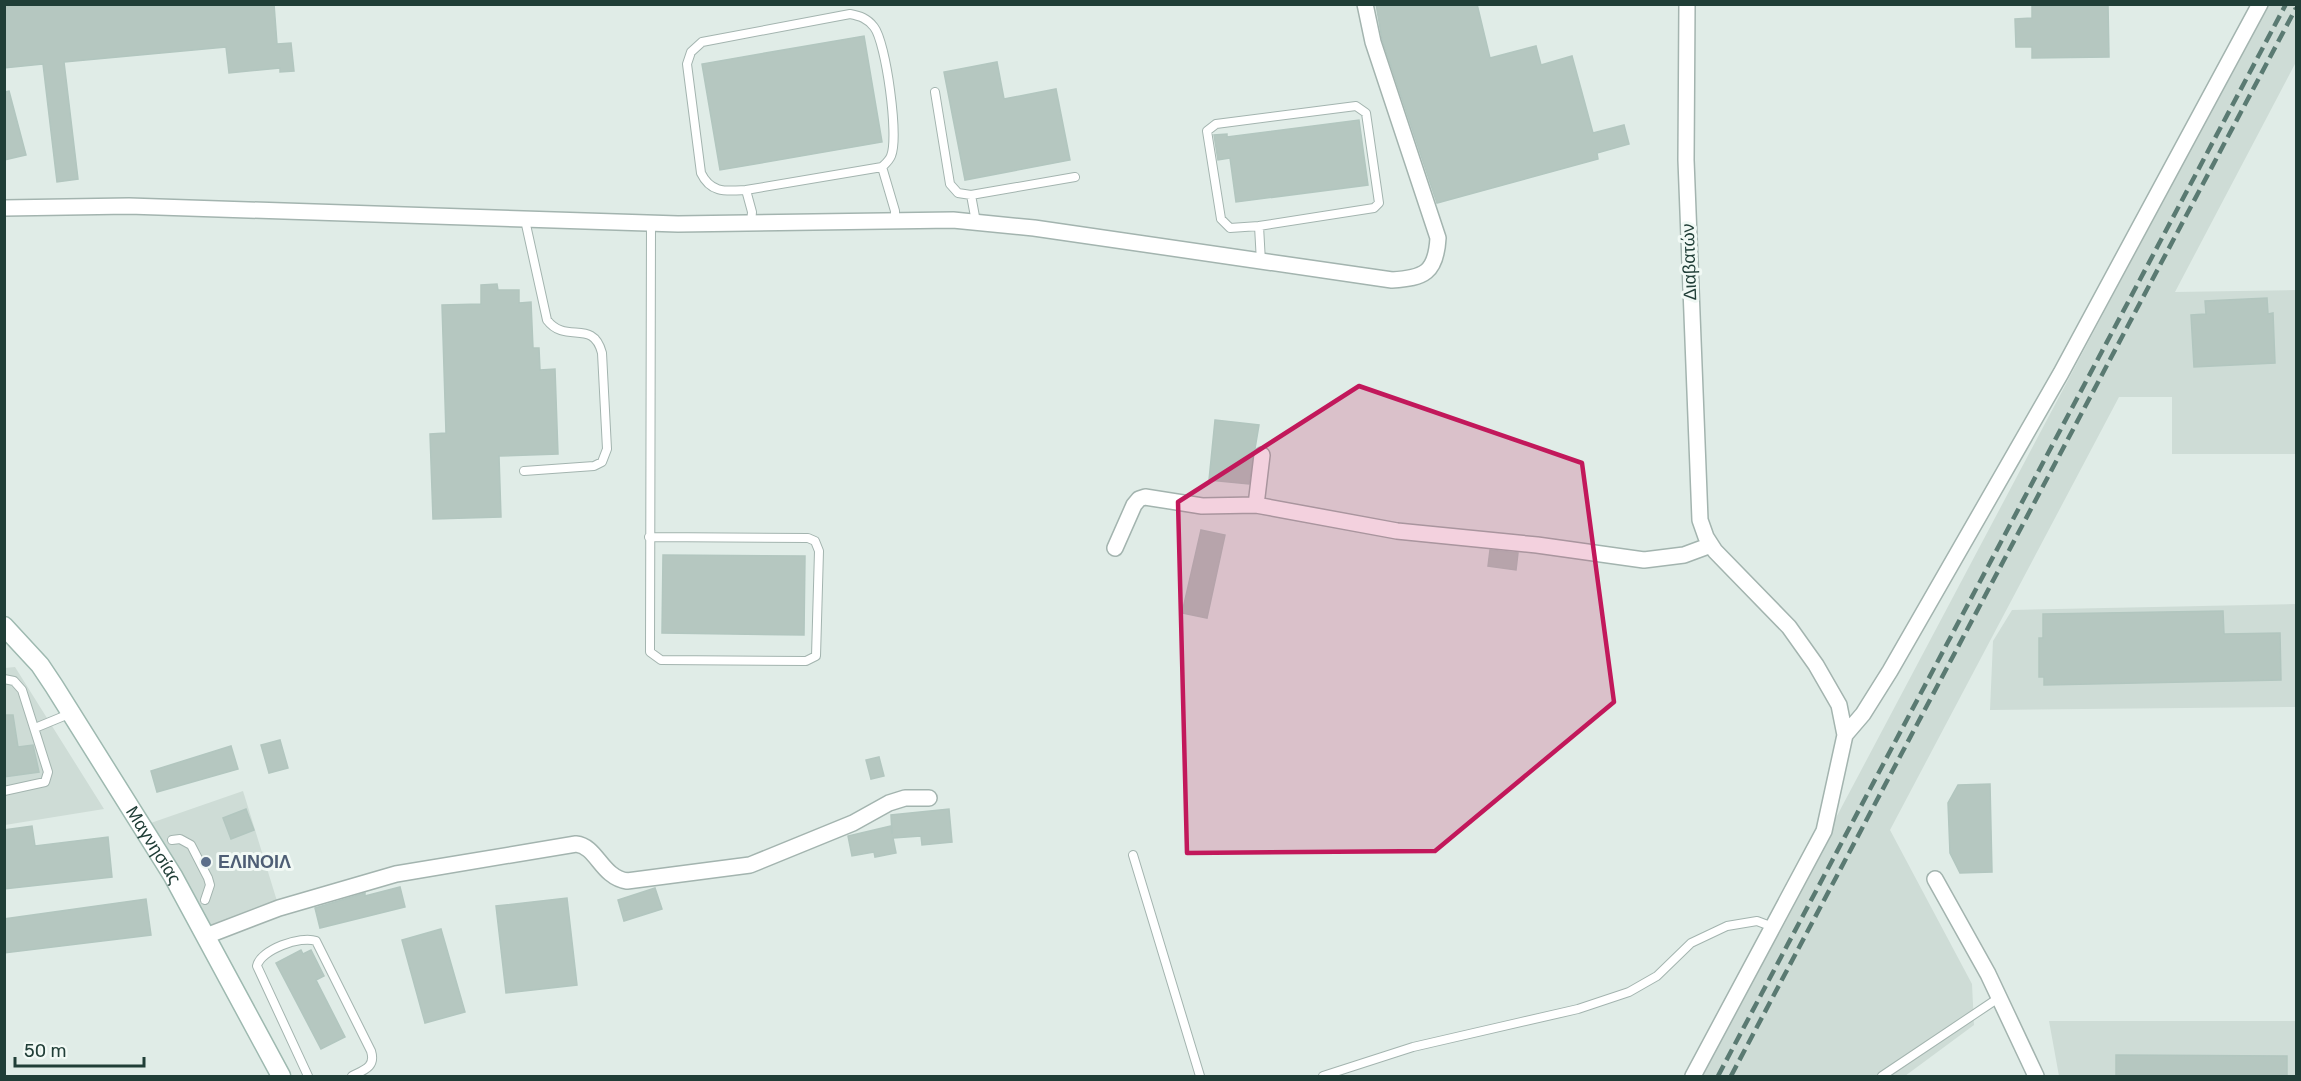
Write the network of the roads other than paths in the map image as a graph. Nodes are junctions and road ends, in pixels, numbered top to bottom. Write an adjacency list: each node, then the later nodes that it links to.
1 (1365, 4): 16 (street)
2 (1687, 4): 21 (street, Διαβατών)
3 (2260, 4): 27 (street)
4 (935, 92): 8 (lane)
5 (882, 166): 7 (lane); 7 (lane); 11 (lane)
6 (1075, 177): 8 (lane)
7 (746, 190): 14 (lane)
8 (971, 195): 12 (lane)
9 (4, 208): 10 (street)
10 (525, 220): 13 (street); 18 (lane)
11 (896, 221): 12 (street); 14 (street)
12 (976, 222): 16 (street)
13 (651, 223): 14 (street); 20 (lane)
14 (751, 223)
15 (1259, 226): 15 (lane); 16 (lane)
16 (1261, 262)
17 (1262, 455): 19 (street)
18 (524, 471)
19 (1256, 505): 21 (street); 22 (street)
20 (649, 537): 20 (lane)
21 (1711, 545): 27 (street)
22 (1115, 548)
23 (4, 627): 25 (street, Μαγνησίας)
24 (4, 679): 26 (lane)
25 (71, 713): 26 (lane); 35 (street, Μαγνησίας)
26 (35, 728): 28 (lane)
27 (1845, 735): 34 (street)
28 (4, 791)
29 (929, 798): 35 (street)
30 (172, 840): 33 (lane)
31 (1133, 855): 40 (lane)
32 (1935, 879): 36 (street)
33 (205, 900)
34 (1773, 927): 41 (lane); 42 (street)
35 (206, 936): 37 (street, Μαγνησίας)
36 (2000, 997): 43 (lane); 44 (street)
37 (281, 1077)
38 (309, 1077): 39 (lane)
39 (352, 1077)
40 (1200, 1077)
41 (1323, 1077)
42 (1693, 1077)
43 (1882, 1077)
44 (2036, 1077)

